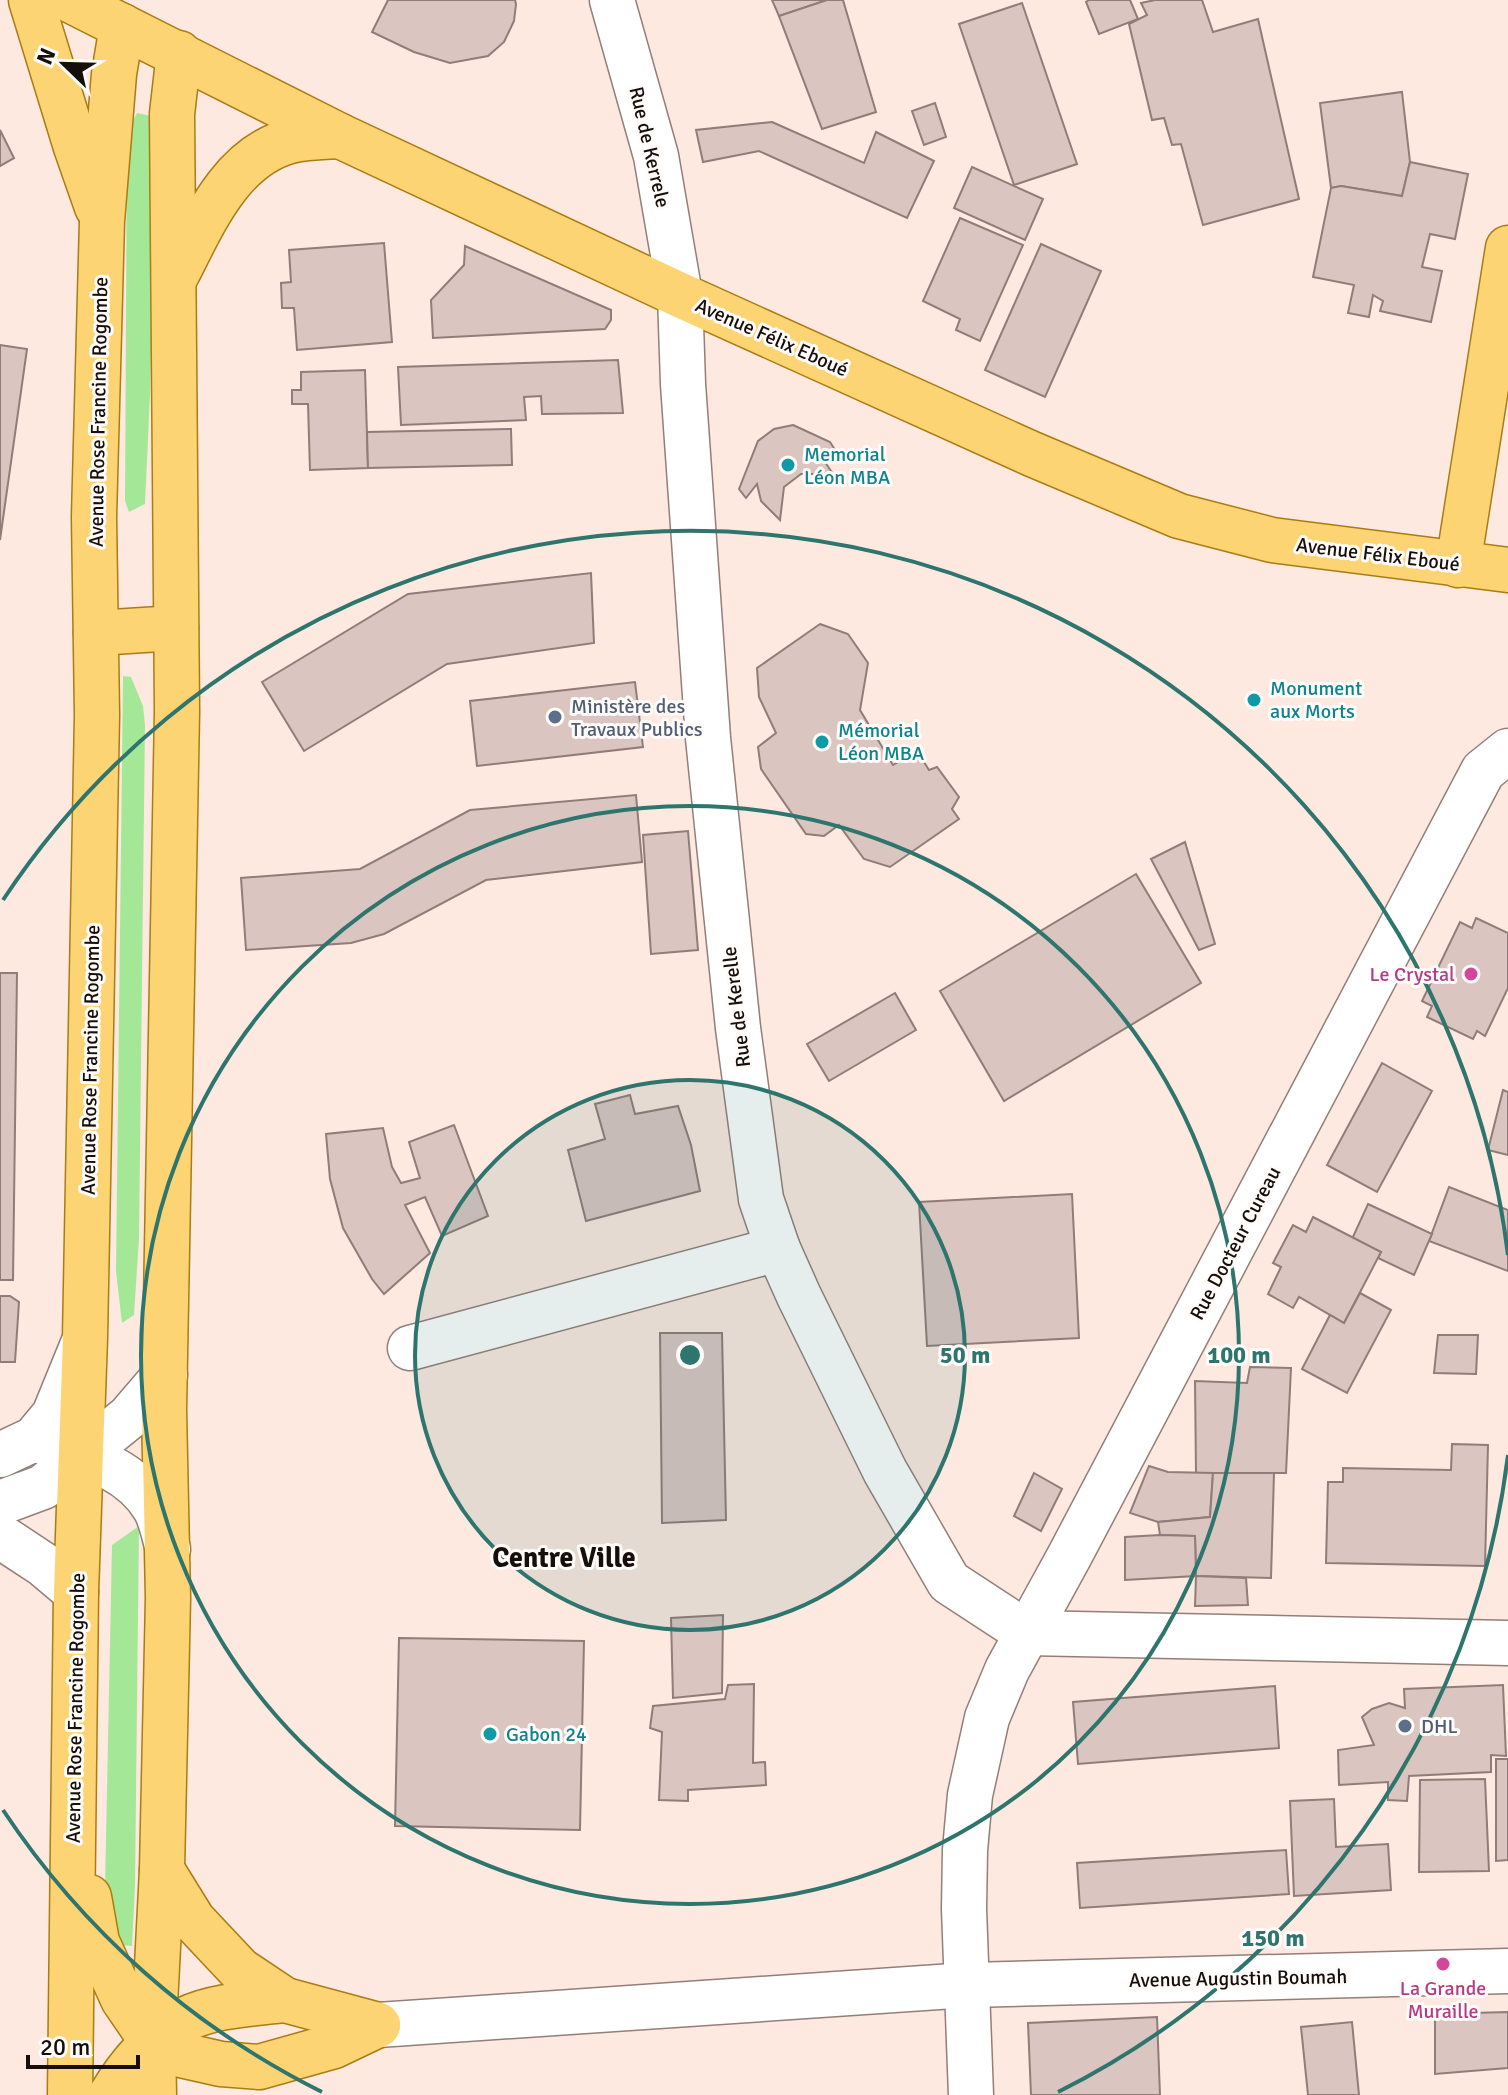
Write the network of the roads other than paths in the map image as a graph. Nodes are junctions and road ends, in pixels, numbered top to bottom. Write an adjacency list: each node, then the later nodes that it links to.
1 (31, 0): 7 (main road)
2 (70, 0): 4 (main road, Avenue Félix Eboué)
3 (612, 0): 10 (street, Rue de Kerrele)
4 (122, 26): 5 (main road, Avenue Félix Eboué); 7 (main road, Avenue Rose Francine Rogombe)
5 (179, 53): 6 (main road, Avenue Félix Eboué); 9 (main road)
6 (340, 136): 9 (main road); 10 (main road, Avenue Félix Eboué)
7 (102, 221): 14 (main road, Avenue Rose Francine Rogombe)
8 (1508, 248): 11 (main road)
9 (174, 280): 13 (main road)
10 (680, 295): 11 (main road, Avenue Félix Eboué); 16 (street, Rue de Kerelle)
11 (1458, 565): 12 (main road, Avenue Félix Eboué)
12 (1508, 570)
13 (176, 628): 14 (main road); 19 (main road)
14 (96, 633): 17 (main road, Avenue Rose Francine Rogombe)
15 (1508, 751): 26 (street, Rue Docteur Cureau)
16 (778, 1249): 18 (street); 26 (street, Rue de Kerelle)
17 (85, 1338): 20 (street); 21 (main road, Avenue Rose Francine Rogombe)
18 (410, 1348)
19 (165, 1375): 21 (street); 24 (main road)
20 (17, 1447): 21 (street)
21 (80, 1456): 22 (street); 24 (street); 25 (main road, Avenue Rose Francine Rogombe)
22 (0, 1503)
23 (0, 1536): 25 (street)
24 (168, 1549): 29 (main road)
25 (76, 1592): 28 (main road, Avenue Rose Francine Rogombe)
26 (1027, 1633): 27 (street); 31 (street, Rue Docteur Cureau)
27 (1508, 1643)
28 (75, 1677): 34 (main road); 36 (main road, Avenue Rose Francine Rogombe)
29 (162, 1870): 32 (main road); 34 (main road)
30 (1508, 1971): 31 (street, Avenue Augustin Boumah)
31 (968, 1985): 33 (street, Avenue Augustin Boumah); 39 (street, Rue Docteur Cureau)
32 (285, 2000): 33 (main road); 34 (main road)
33 (378, 2025): 35 (main road)
34 (153, 2043): 35 (main road); 37 (main road); 38 (main road)
35 (243, 2081)
36 (70, 2095)
37 (111, 2095)
38 (154, 2095)
39 (971, 2095)

